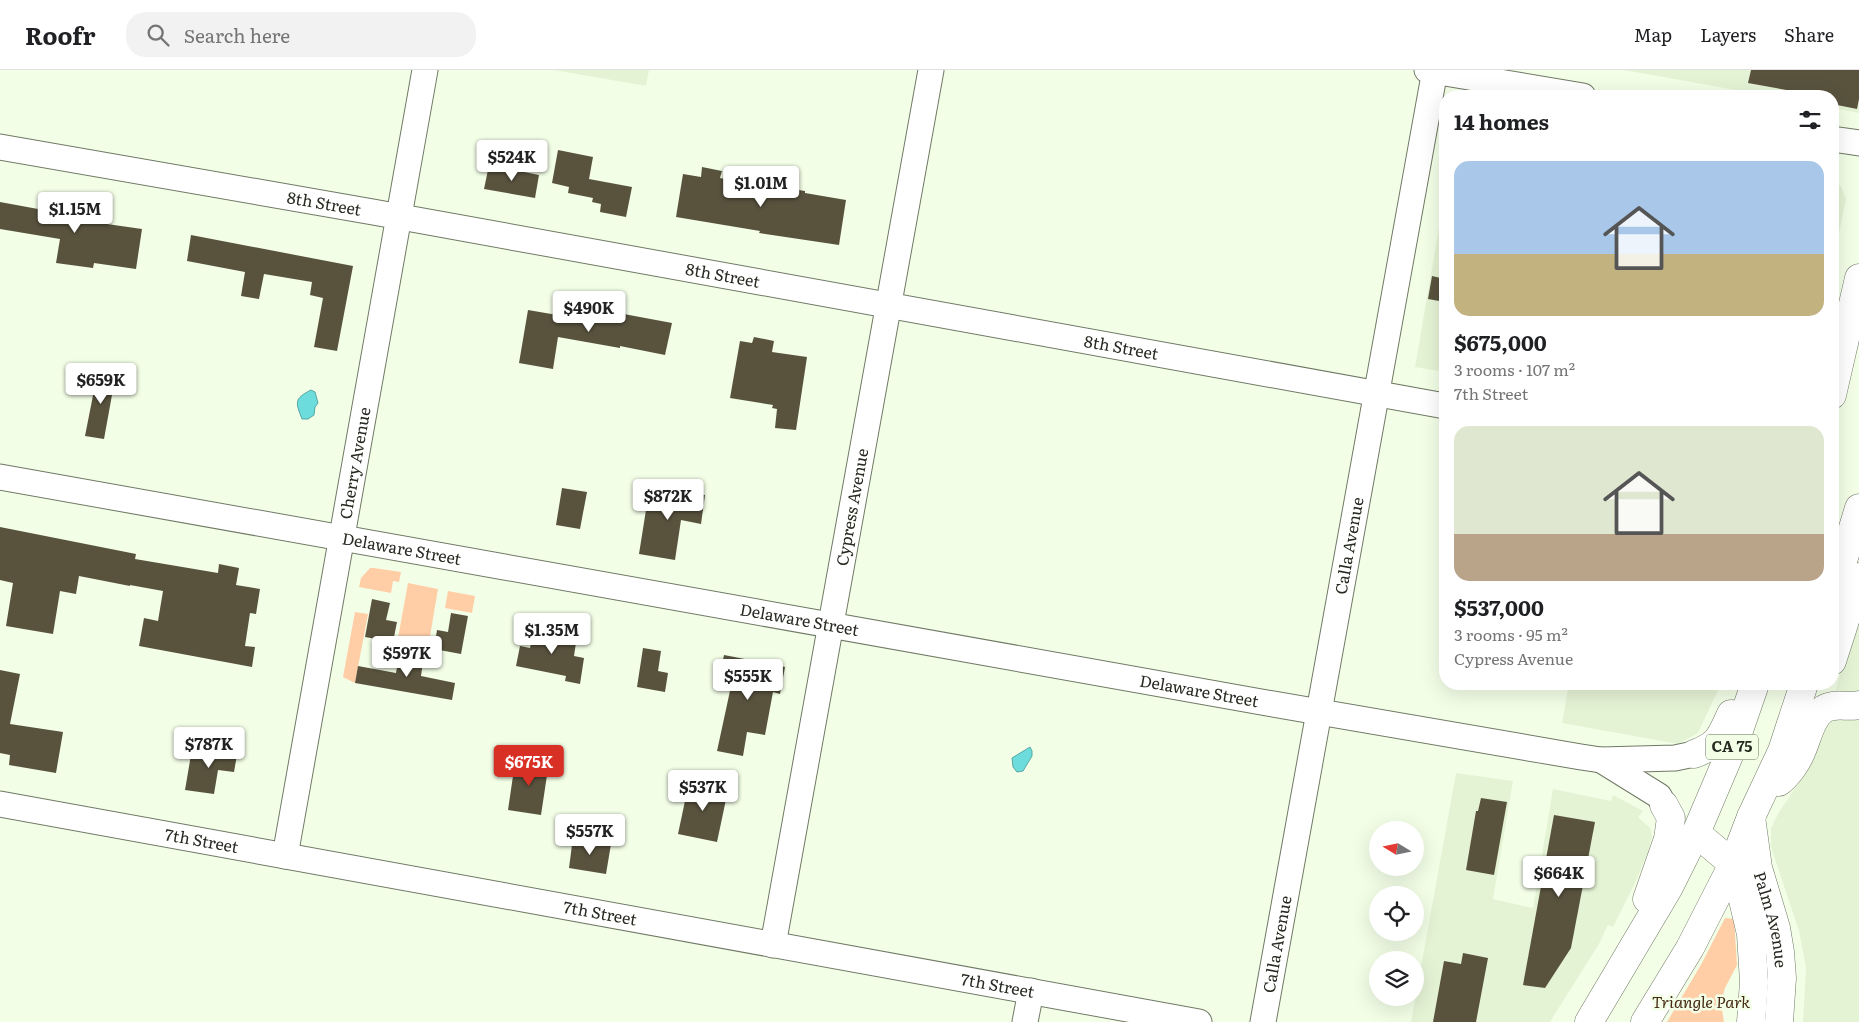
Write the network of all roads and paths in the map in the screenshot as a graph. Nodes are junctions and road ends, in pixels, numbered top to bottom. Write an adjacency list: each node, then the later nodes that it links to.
1 (425, 70): 8 (street, Cherry Avenue)
2 (931, 70): 10 (street, Cypress Avenue)
3 (1432, 70): 4 (street); 12 (street, Calla Avenue)
4 (1548, 90)
5 (1839, 140): 6 (street)
6 (1859, 143)
7 (0, 147): 8 (street, 8th Street)
8 (399, 216): 10 (street, 8th Street); 16 (street, Cherry Avenue)
9 (1859, 278): 11 (main road)
10 (888, 305): 12 (street, 8th Street); 19 (street, Cypress Avenue)
11 (1839, 365)
12 (1376, 394): 13 (street, 8th Street); 27 (street, Calla Avenue)
13 (1439, 405)
14 (0, 477): 16 (street, Delaware Street)
15 (1859, 508): 17 (main road)
16 (342, 537): 19 (street, Delaware Street); 35 (street, Cherry Avenue)
17 (1839, 574)
18 (1859, 577): 20 (main road)
19 (831, 625): 27 (street, Delaware Street); 38 (street, Cypress Avenue)
20 (1839, 639)
21 (1839, 686): 25 (main road)
22 (1743, 690): 28 (main road)
23 (1753, 690): 34 (main road, CA 75)
24 (1802, 690): 30 (main road, Palm Avenue / CA 75)
25 (1859, 699)
26 (1859, 705): 30 (main road)
27 (1319, 712): 29 (street, Delaware Street); 42 (street, Calla Avenue)
28 (1694, 754): 29 (street, Delaware Street)
29 (1601, 760): 32 (street, Delaware Street)
30 (1765, 791): 33 (main road, Palm Avenue / CA 75)
31 (0, 804): 35 (street, 7th Street)
32 (1664, 805): 37 (main road)
33 (1751, 817): 36 (main road, Palm Avenue / CA 75); 46 (main road, Palm Avenue)
34 (1696, 833): 36 (main road, Palm Avenue); 37 (main road, CA 75)
35 (285, 856): 38 (street, 7th Street)
36 (1733, 864): 44 (main road, CA 75); 45 (main road, Palm Avenue)
37 (1642, 932): 43 (main road, CA 75)
38 (773, 945): 39 (street, 7th Street)
39 (1031, 991): 40 (street); 41 (street, 7th Street)
40 (1025, 1022)
41 (1199, 1022)
42 (1264, 1022)
43 (1589, 1022)
44 (1645, 1022)
45 (1750, 1022)
46 (1779, 1022)

